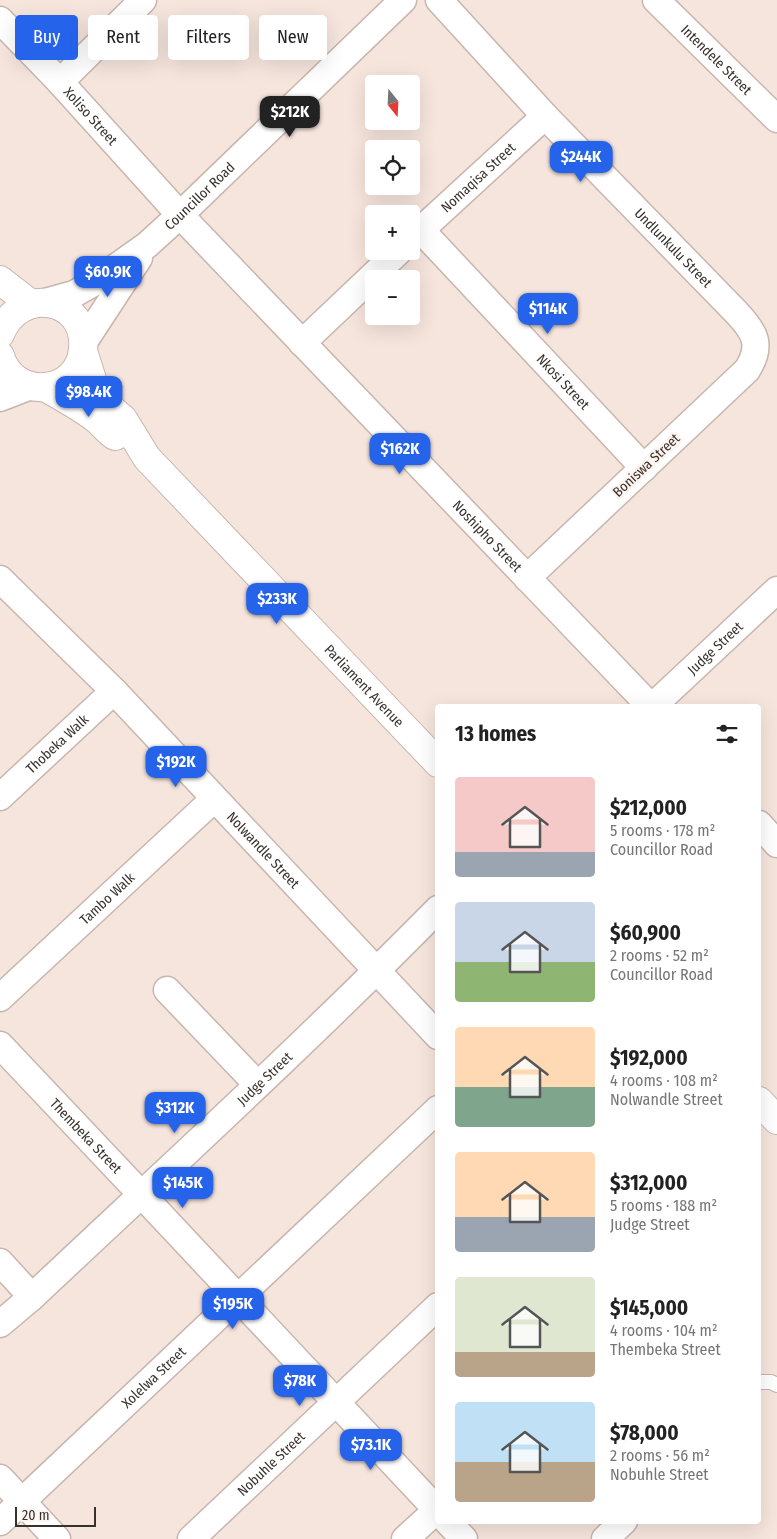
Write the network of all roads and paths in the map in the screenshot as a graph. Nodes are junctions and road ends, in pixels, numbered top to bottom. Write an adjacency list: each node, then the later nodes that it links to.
1 (143, 0): 6 (street)
2 (403, 0): 9 (street, Councillor Road)
3 (439, 0): 7 (street, Undlunkulu Street)
4 (656, 0): 8 (street, Intendele Street)
5 (0, 20): 6 (street, Xoliso Street)
6 (60, 82): 9 (street, Xoliso Street)
7 (545, 116): 10 (street, Nomaqisa Street); 19 (street, Undlunkulu Street)
8 (777, 119)
9 (180, 215): 12 (street, Councillor Road); 17 (street, Noshipho Street)
10 (420, 231)
11 (420, 239): 24 (street, Nkosi Street)
12 (147, 244): 15 (street, Councillor Road); 18 (street, Councillor Road)
13 (390, 260): 17 (street)
14 (0, 280): 15 (street)
15 (38, 303): 16 (street); 18 (street, Parliament Avenue)
16 (0, 334)
17 (302, 343): 25 (street, Noshipho Street)
18 (83, 347): 21 (street); 23 (street, Parliament Avenue)
19 (756, 347): 24 (street, Boniswa Street)
20 (0, 356): 21 (street, Parliament Avenue)
21 (38, 387): 22 (street); 23 (street, Parliament Avenue)
22 (0, 398)
23 (148, 458): 31 (street, Parliament Avenue)
24 (644, 468): 25 (street, Boniswa Street)
25 (527, 578): 29 (street, Noshipho Street)
26 (2, 586): 28 (street, Nolwandle Street)
27 (777, 590): 30 (street, Judge Street)
28 (114, 691): 32 (street, Thobeka Walk); 33 (street, Nolwandle Street)
29 (649, 704)
30 (653, 704)
31 (435, 760)
32 (0, 797)
33 (214, 798): 35 (street, Nolwandle Street); 37 (street, Tambo Walk)
34 (435, 912): 35 (street, Judge Street)
35 (376, 972): 38 (street, Nolwandle Street); 40 (street, Judge Street)
36 (167, 990): 40 (street)
37 (0, 998)
38 (435, 1033)
39 (0, 1045): 44 (street, Thembeka Street)
40 (257, 1084): 44 (street, Judge Street)
41 (761, 1103): 43 (street)
42 (435, 1112): 47 (street, Xolelwa Street)
43 (777, 1120)
44 (142, 1194): 46 (street, Judge Street); 47 (street, Thembeka Street)
45 (0, 1262): 46 (street)
46 (32, 1298): 49 (street, Judge Street)
47 (238, 1298): 52 (street, Thembeka Street); 54 (street, Xolelwa Street)
48 (435, 1309): 52 (street, Nobuhle Street)
49 (0, 1324)
50 (761, 1382): 51 (lane)
51 (777, 1385)
52 (335, 1402): 55 (street, Thembeka Street); 61 (street, Nobuhle Street)
53 (0, 1478): 54 (street)
54 (22, 1501): 57 (street, Xolelwa Street); 60 (street)
55 (435, 1508)
56 (435, 1517): 62 (street)
57 (0, 1522)
58 (450, 1524): 63 (street, Thembeka Street)
59 (621, 1524): 64 (street)
60 (57, 1539)
61 (191, 1539)
62 (405, 1539)
63 (464, 1539)
64 (605, 1539)

